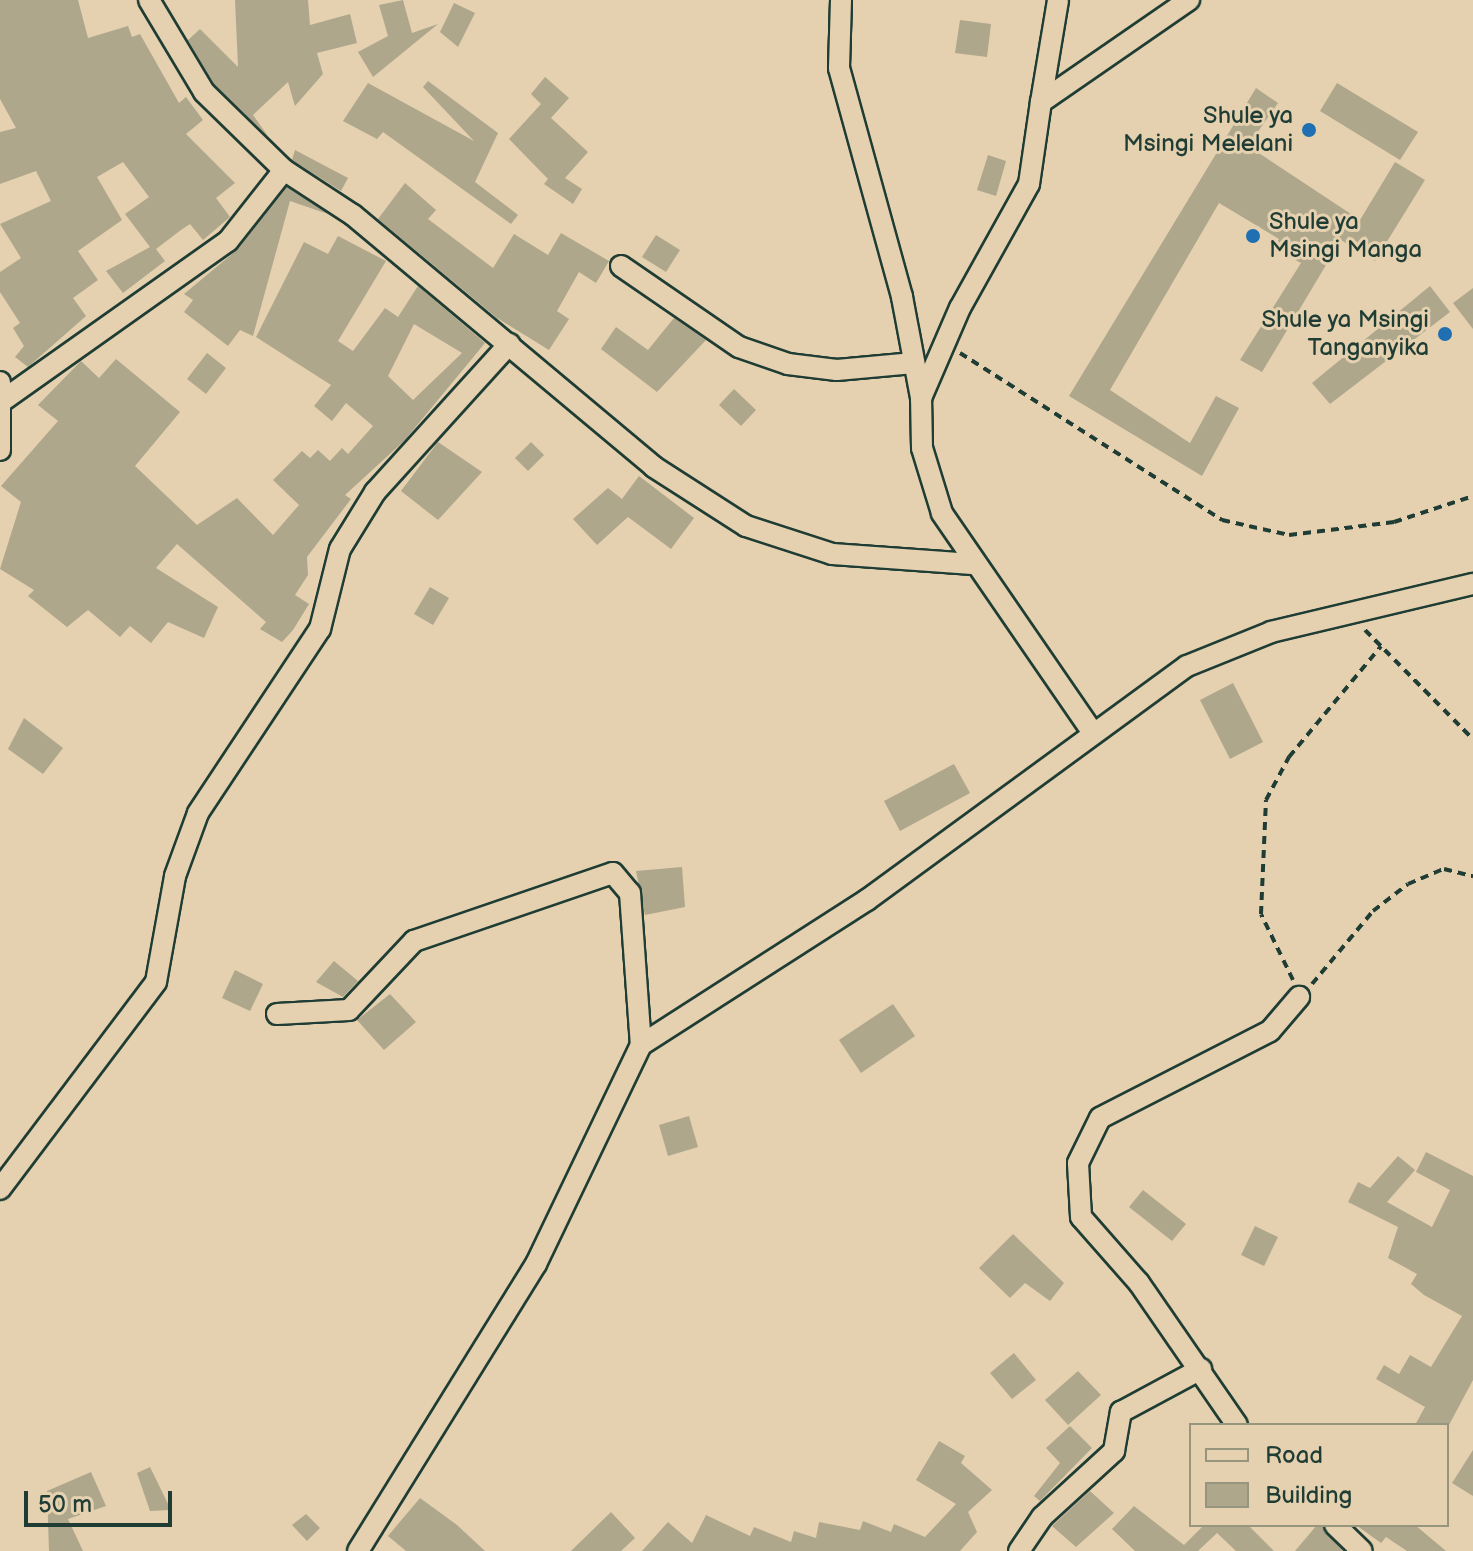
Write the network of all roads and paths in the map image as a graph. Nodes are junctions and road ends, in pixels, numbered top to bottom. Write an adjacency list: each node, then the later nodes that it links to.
1 (149, 0): 6 (street)
2 (841, 0): 10 (street)
3 (1058, 0): 5 (street)
4 (1189, 0): 5 (street)
5 (1041, 102): 8 (street)
6 (284, 170): 9 (street); 12 (street)
7 (621, 266): 10 (street)
8 (944, 343): 11 (street); 14 (path)
9 (509, 344): 15 (street); 25 (street)
10 (914, 363): 11 (street)
11 (921, 398): 15 (street)
12 (1, 402): 13 (street)
13 (0, 450)
14 (1473, 496)
15 (973, 564): 19 (street)
16 (1473, 584): 17 (street)
17 (1350, 613): 18 (path); 19 (street)
18 (1381, 646): 20 (path); 22 (path)
19 (1093, 733): 24 (street)
20 (1473, 739)
21 (1473, 876): 22 (path)
22 (1299, 997): 26 (street)
23 (277, 1014): 24 (street)
24 (641, 1045): 29 (street)
25 (0, 1189)
26 (1201, 1369): 27 (street); 30 (street)
27 (1236, 1423)
28 (1337, 1527): 31 (street)
29 (358, 1551)
30 (1019, 1551)
31 (1362, 1551)

